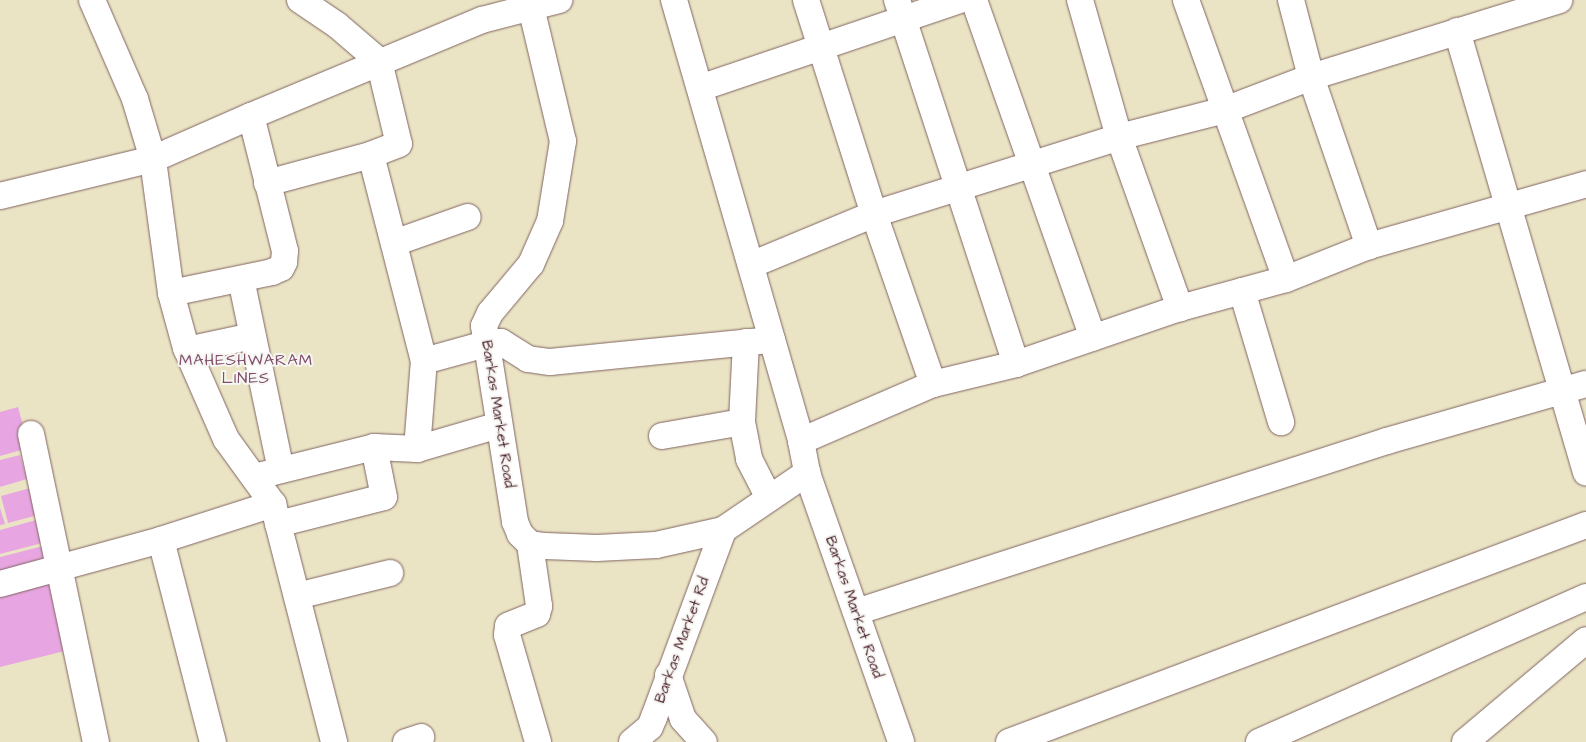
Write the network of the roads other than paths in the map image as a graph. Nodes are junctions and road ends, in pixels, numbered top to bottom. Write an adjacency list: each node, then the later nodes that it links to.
1 (92, 0): 24 (street)
2 (300, 0): 17 (street)
3 (559, 0): 12 (street)
4 (674, 0): 19 (street, Barkas Market Road)
5 (806, 0): 16 (street)
6 (960, 0): 13 (street)
7 (974, 0): 25 (street)
8 (1080, 0): 22 (street)
9 (1186, 0): 20 (street)
10 (1291, 0): 18 (street)
11 (1559, 0): 15 (street)
12 (531, 7): 14 (street); 45 (street, Barkas Market Road)
13 (900, 9): 16 (street); 28 (street)
14 (480, 10): 17 (street)
15 (1458, 31): 18 (street); 30 (street)
16 (820, 45): 19 (street); 31 (street)
17 (379, 61): 21 (street); 23 (street)
18 (1311, 77): 20 (street); 34 (street)
19 (700, 88): 35 (street, Barkas Market Road)
20 (1226, 110): 22 (street); 37 (street)
21 (251, 116): 24 (street); 26 (street)
22 (1119, 137): 25 (street); 40 (street)
23 (371, 155): 26 (street); 33 (street)
24 (153, 159): 29 (street); 39 (street)
25 (1032, 164): 28 (street); 42 (street)
26 (267, 183): 36 (street)
27 (1586, 184): 30 (street)
28 (957, 188): 31 (street); 48 (street)
29 (0, 196)
30 (1508, 206): 34 (street); 50 (street)
31 (874, 214): 35 (street); 49 (street)
32 (468, 217): 33 (street)
33 (394, 243): 47 (street)
34 (1369, 246): 37 (street)
35 (751, 265): 43 (street, Barkas Market Road)
36 (242, 279): 39 (street); 41 (street)
37 (1286, 279): 38 (street)
38 (1242, 291): 40 (street); 52 (street)
39 (171, 293): 46 (street)
40 (1180, 308): 42 (street)
41 (254, 336): 46 (street); 59 (street)
42 (1093, 338): 48 (street)
43 (772, 340): 44 (street); 56 (street, Barkas Market Road)
44 (746, 342): 45 (street); 51 (street)
45 (486, 344): 47 (street); 53 (street, Barkas Market Road)
46 (187, 350): 62 (street)
47 (424, 361): 58 (street)
48 (1016, 364): 49 (street)
49 (933, 384): 56 (street)
50 (1574, 387): 61 (street); 74 (street)
51 (742, 422): 55 (street); 63 (street)
52 (1281, 422)
53 (499, 426): 58 (street); 68 (street, Barkas Market Road)
54 (31, 434): 69 (street)
55 (662, 436)
56 (801, 441): 60 (street, Barkas Market Road)
57 (374, 447): 58 (street); 59 (street); 64 (street)
58 (417, 449)
59 (281, 470): 62 (street)
60 (807, 473): 63 (street); 74 (street, Barkas Market Road)
61 (1586, 473)
62 (254, 477): 64 (street)
63 (769, 498): 66 (street)
64 (276, 514): 67 (street); 72 (street)
65 (1586, 525): 84 (street)
66 (723, 530): 68 (street); 76 (street, Barkas Market Rd)
67 (161, 540): 69 (street); 79 (street)
68 (530, 544): 81 (street)
69 (60, 566): 71 (street); 78 (street)
70 (390, 573): 72 (street)
71 (0, 584)
72 (297, 596): 80 (street)
73 (1586, 597): 85 (street)
74 (856, 612): 83 (street, Barkas Market Road)
75 (1586, 640): 86 (street)
76 (668, 675): 77 (street, Barkas Market Rd); 82 (street)
77 (646, 737)
78 (96, 742)
79 (213, 742)
80 (334, 742)
81 (538, 742)
82 (704, 742)
83 (901, 742)
84 (1009, 742)
85 (1258, 742)
86 (1465, 742)

